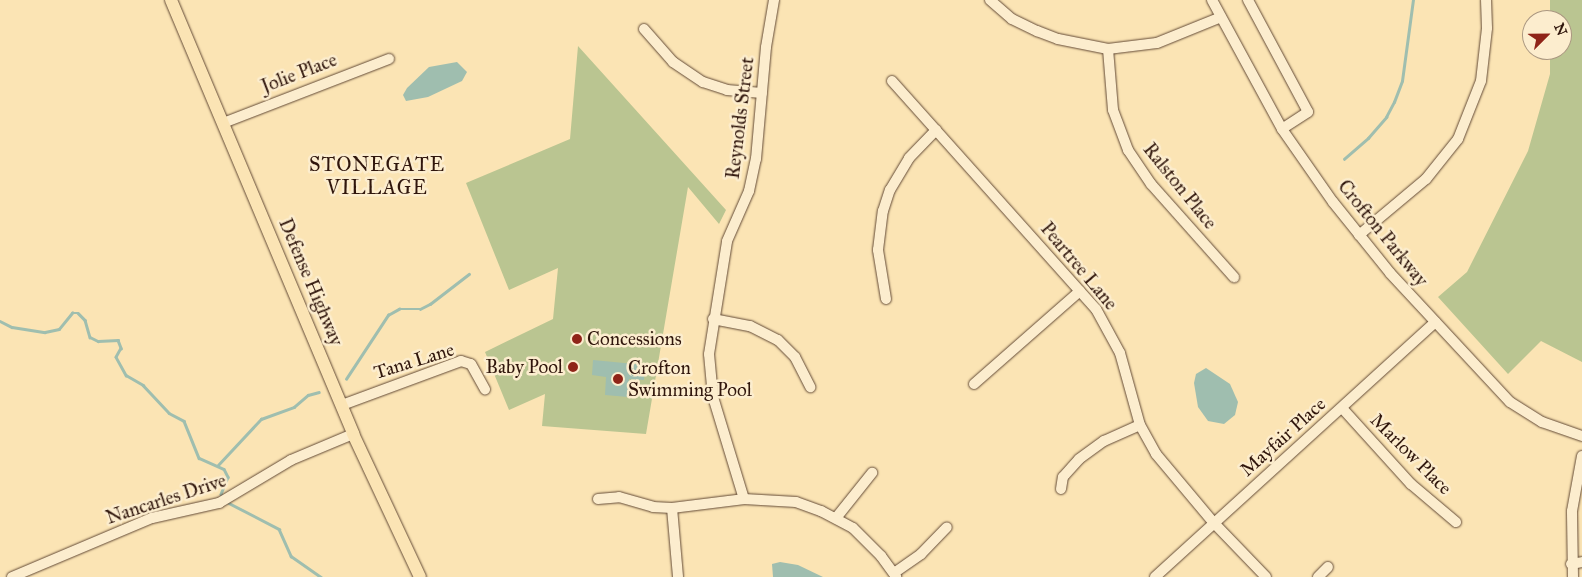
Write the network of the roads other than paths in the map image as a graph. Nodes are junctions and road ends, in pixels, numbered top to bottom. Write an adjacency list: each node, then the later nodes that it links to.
1 (171, 0): 13 (main road, Defense Highway)
2 (774, 0): 12 (street, Reynolds Street)
3 (990, 0): 9 (street)
4 (1212, 0): 7 (street, Crofton Parkway)
5 (1248, 0): 14 (street)
6 (1486, 0): 16 (street)
7 (1221, 17): 9 (street); 14 (street, Crofton Parkway)
8 (644, 29): 12 (street)
9 (1108, 49): 17 (street, Ralston Place)
10 (389, 59): 13 (street, Jolie Place)
11 (892, 81): 15 (street, Peartree Lane)
12 (762, 93): 20 (street, Reynolds Street)
13 (223, 123): 25 (main road, Defense Highway)
14 (1282, 129): 16 (street, Crofton Parkway)
15 (936, 130): 18 (street, Peartree Lane); 19 (street)
16 (1359, 235): 21 (street, Crofton Parkway)
17 (1234, 277)
18 (1080, 291): 22 (street); 27 (street, Peartree Lane)
19 (886, 300)
20 (713, 319): 23 (street); 34 (street, Reynolds Street)
21 (1435, 322): 26 (street, Mayfair Place); 29 (street, Crofton Parkway)
22 (974, 384)
23 (810, 387)
24 (485, 389): 25 (street, Tana Lane)
25 (342, 406): 28 (main road, Defense Highway)
26 (1342, 408): 37 (street, Marlow Place); 38 (street, Mayfair Place)
27 (1140, 425): 32 (street); 38 (street, Peartree Lane)
28 (354, 434): 44 (street, Nancarles Drive); 45 (main road, Defense Highway)
29 (1582, 436)
30 (1582, 456): 41 (street)
31 (872, 473): 36 (street)
32 (1061, 489)
33 (598, 499): 35 (street)
34 (744, 499): 35 (street); 36 (street)
35 (672, 508): 46 (street)
36 (836, 518): 43 (street)
37 (1456, 522)
38 (1214, 523): 47 (street, Mayfair Place); 48 (street, Peartree Lane)
39 (947, 527): 43 (street)
40 (1582, 562): 41 (street)
41 (1571, 564): 50 (street)
42 (1328, 567): 49 (street)
43 (895, 575)
44 (12, 577)
45 (420, 577)
46 (678, 577)
47 (1155, 577)
48 (1266, 577)
49 (1318, 577)
50 (1573, 577)

